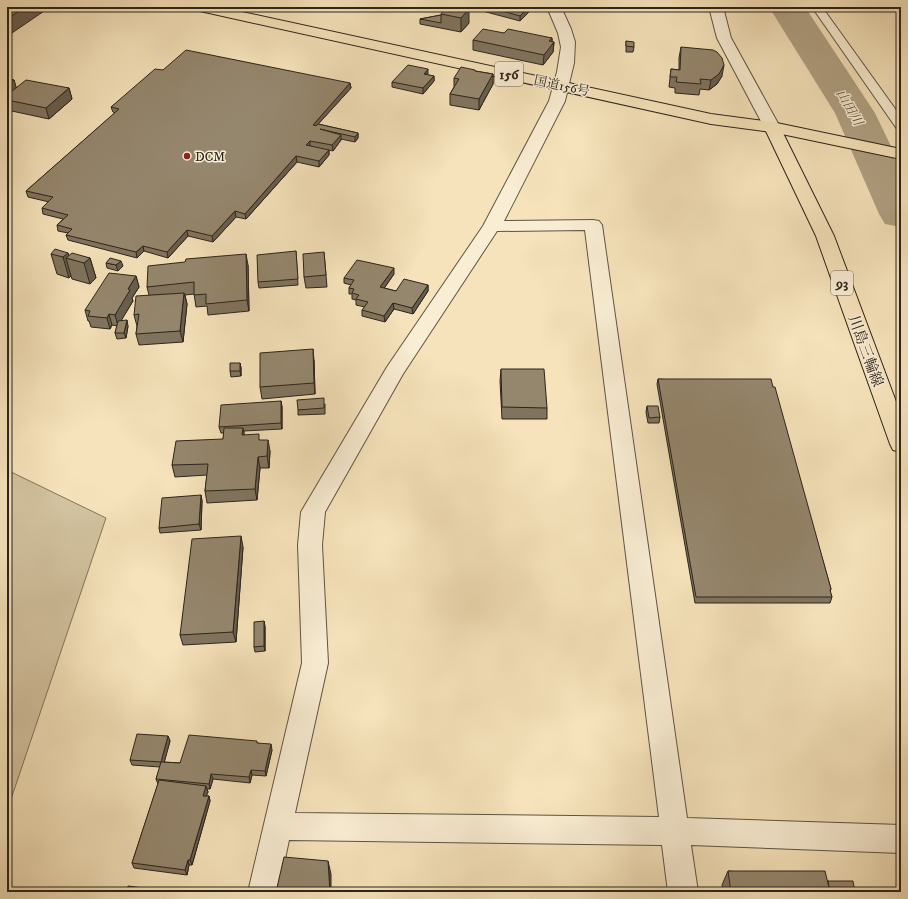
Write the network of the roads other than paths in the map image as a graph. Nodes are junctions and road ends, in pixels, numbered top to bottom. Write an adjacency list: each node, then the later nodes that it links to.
1 (200, 7): 5 (main road, 国道156号 / 156)
2 (554, 7): 5 (street)
3 (716, 7): 7 (street)
4 (817, 7): 6 (lane)
5 (562, 85): 7 (main road, 国道156号 / 156); 9 (street)
6 (901, 126)
7 (772, 127): 8 (main road, 国道156号 / 156); 10 (main road, 川島三輪線 / 93)
8 (901, 154)
9 (492, 226): 11 (street); 12 (street)
10 (901, 444)
11 (278, 826): 12 (street); 14 (street)
12 (674, 831): 13 (street); 15 (street)
13 (901, 839)
14 (263, 892)
15 (683, 892)

